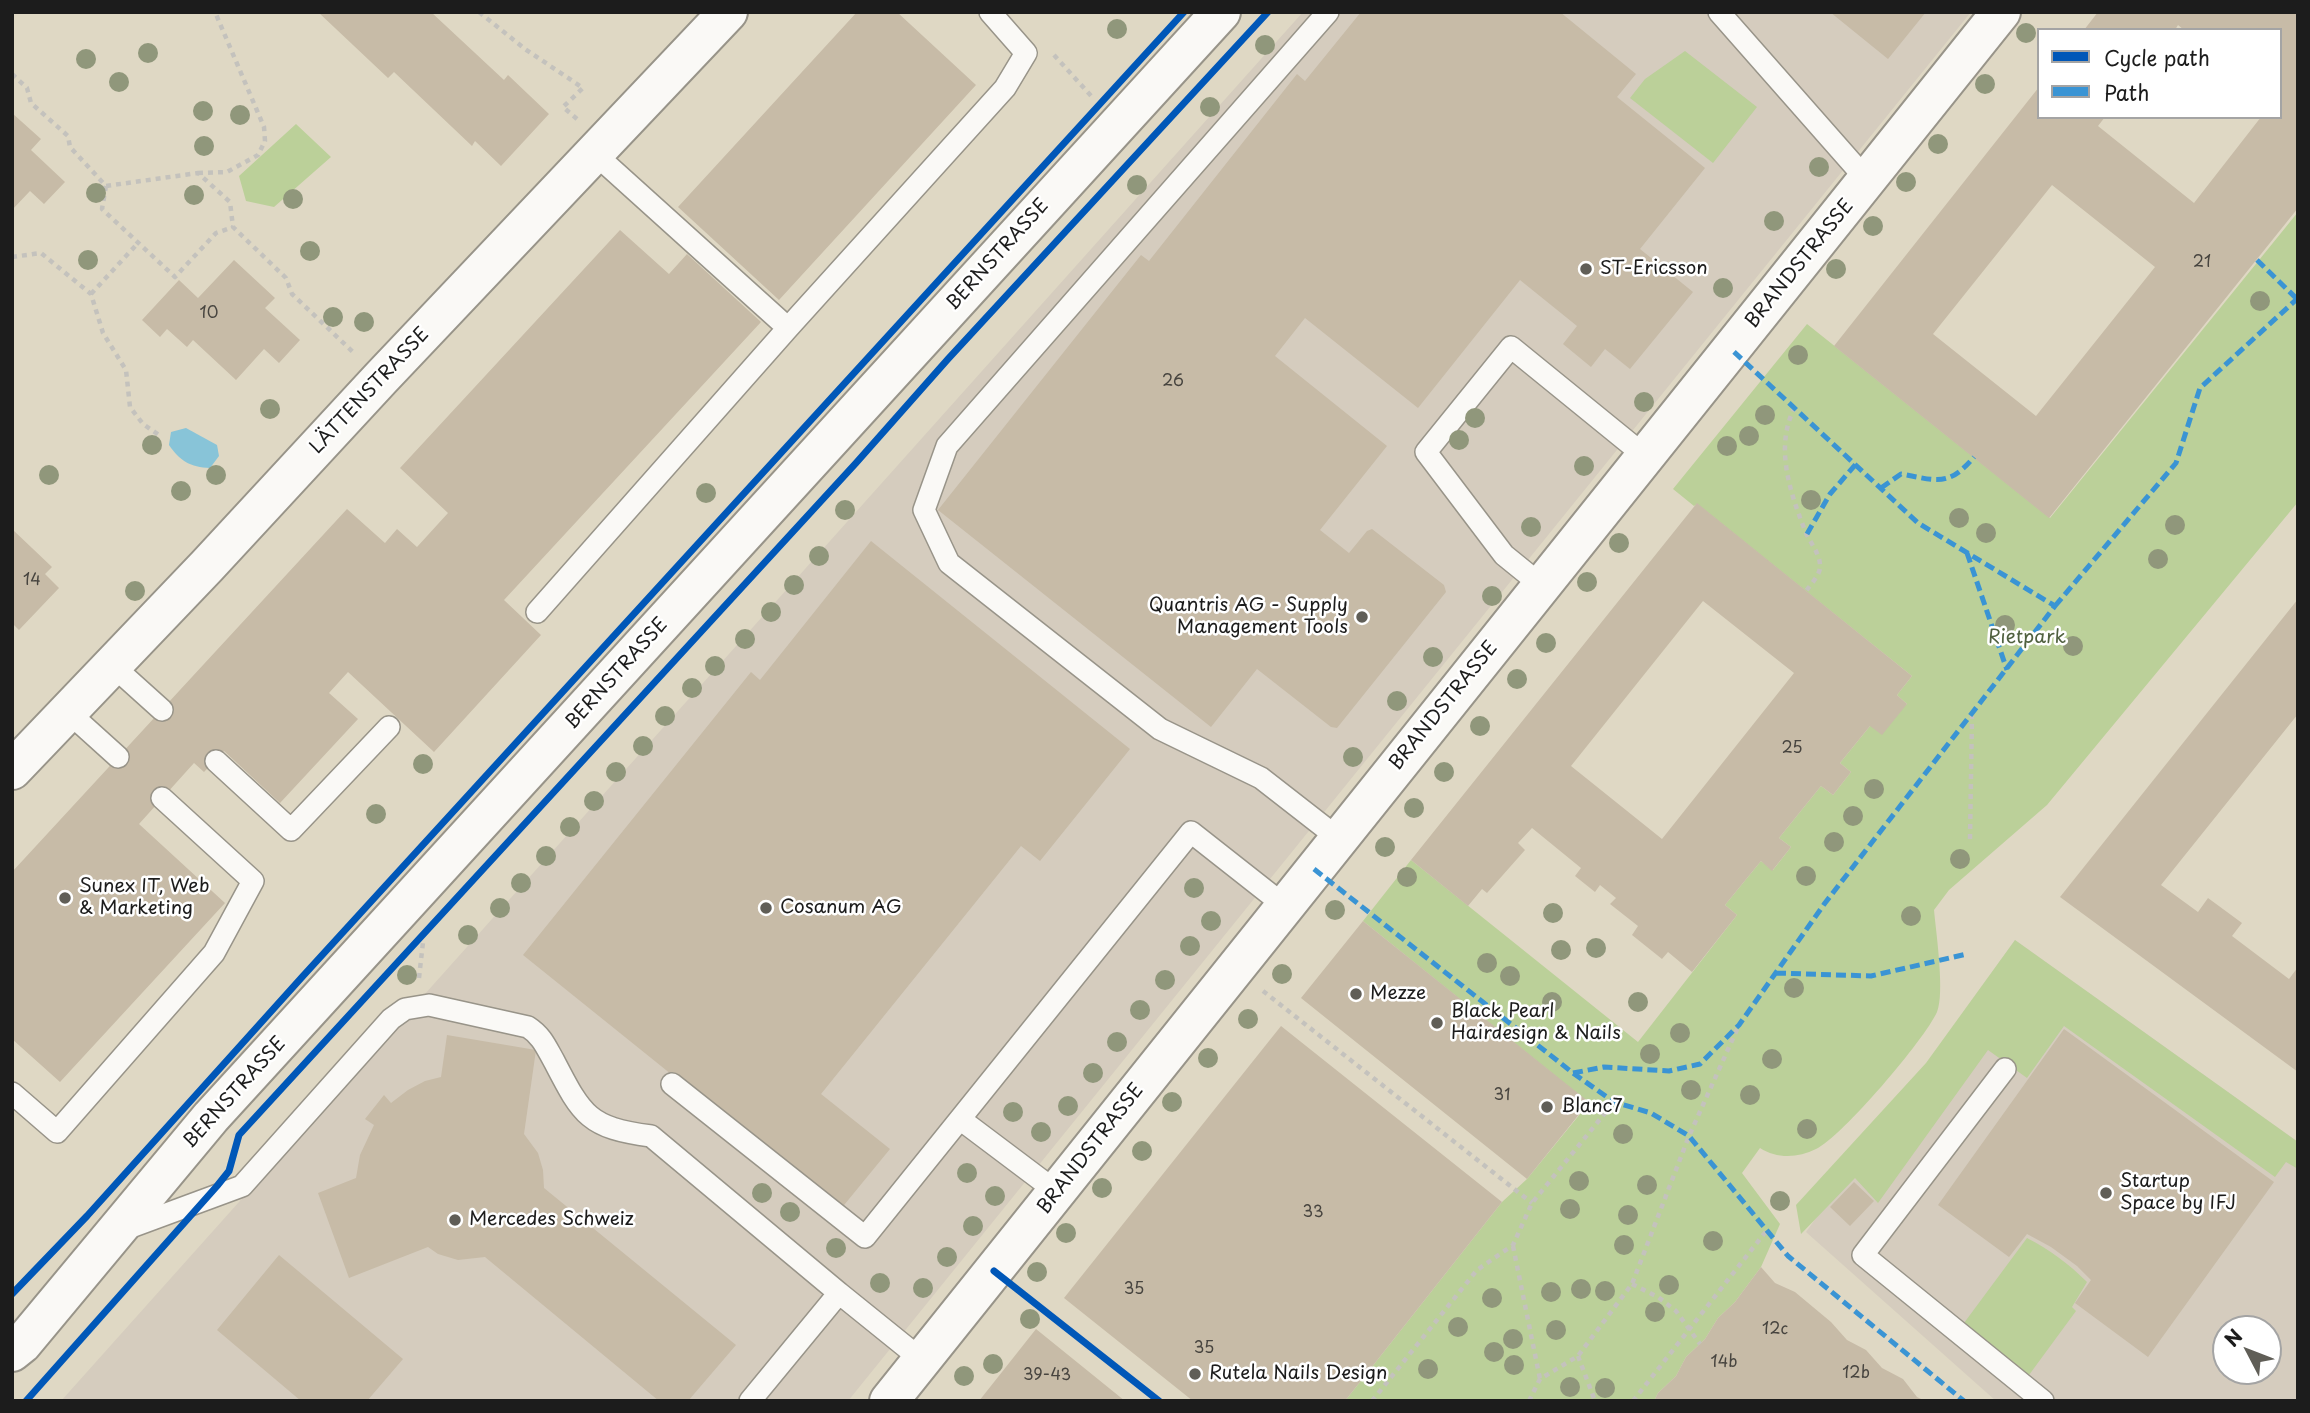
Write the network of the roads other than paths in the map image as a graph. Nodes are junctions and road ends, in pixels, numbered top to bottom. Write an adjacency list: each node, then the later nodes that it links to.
1 (729, 12): 7 (street, LÄTTENSTRASSE)
2 (990, 12): 9 (lane)
3 (1221, 12): 28 (street, BERNSTRASSE)
4 (1328, 12): 21 (lane)
5 (1719, 12): 8 (lane)
6 (2001, 12): 8 (street, BRANDSTRASSE)
7 (599, 148): 9 (lane); 13 (street, LÄTTENSTRASSE)
8 (1867, 180): 10 (street, BRANDSTRASSE)
9 (788, 328): 12 (lane)
10 (1645, 456): 11 (street, BRANDSTRASSE); 11 (lane)
11 (1541, 585): 21 (street, BRANDSTRASSE)
12 (537, 612)
13 (112, 665): 14 (lane); 15 (street, LÄTTENSTRASSE)
14 (162, 710)
15 (67, 711): 17 (lane); 19 (street, LÄTTENSTRASSE)
16 (389, 727): 18 (lane)
17 (118, 757)
18 (216, 761)
19 (12, 770)
20 (162, 798): 25 (lane)
21 (1338, 838): 22 (street, BRANDSTRASSE)
22 (1285, 906): 26 (lane); 27 (street, BRANDSTRASSE)
23 (2005, 1069): 34 (lane)
24 (672, 1084): 26 (lane)
25 (12, 1093)
26 (960, 1118): 27 (lane)
27 (1057, 1192): 31 (street, BRANDSTRASSE)
28 (115, 1233): 29 (lane); 30 (street, BERNSTRASSE)
29 (839, 1293): 31 (lane); 32 (lane)
30 (16, 1354)
31 (922, 1360): 33 (street, BRANDSTRASSE)
32 (750, 1401)
33 (889, 1401)
34 (2043, 1401)

